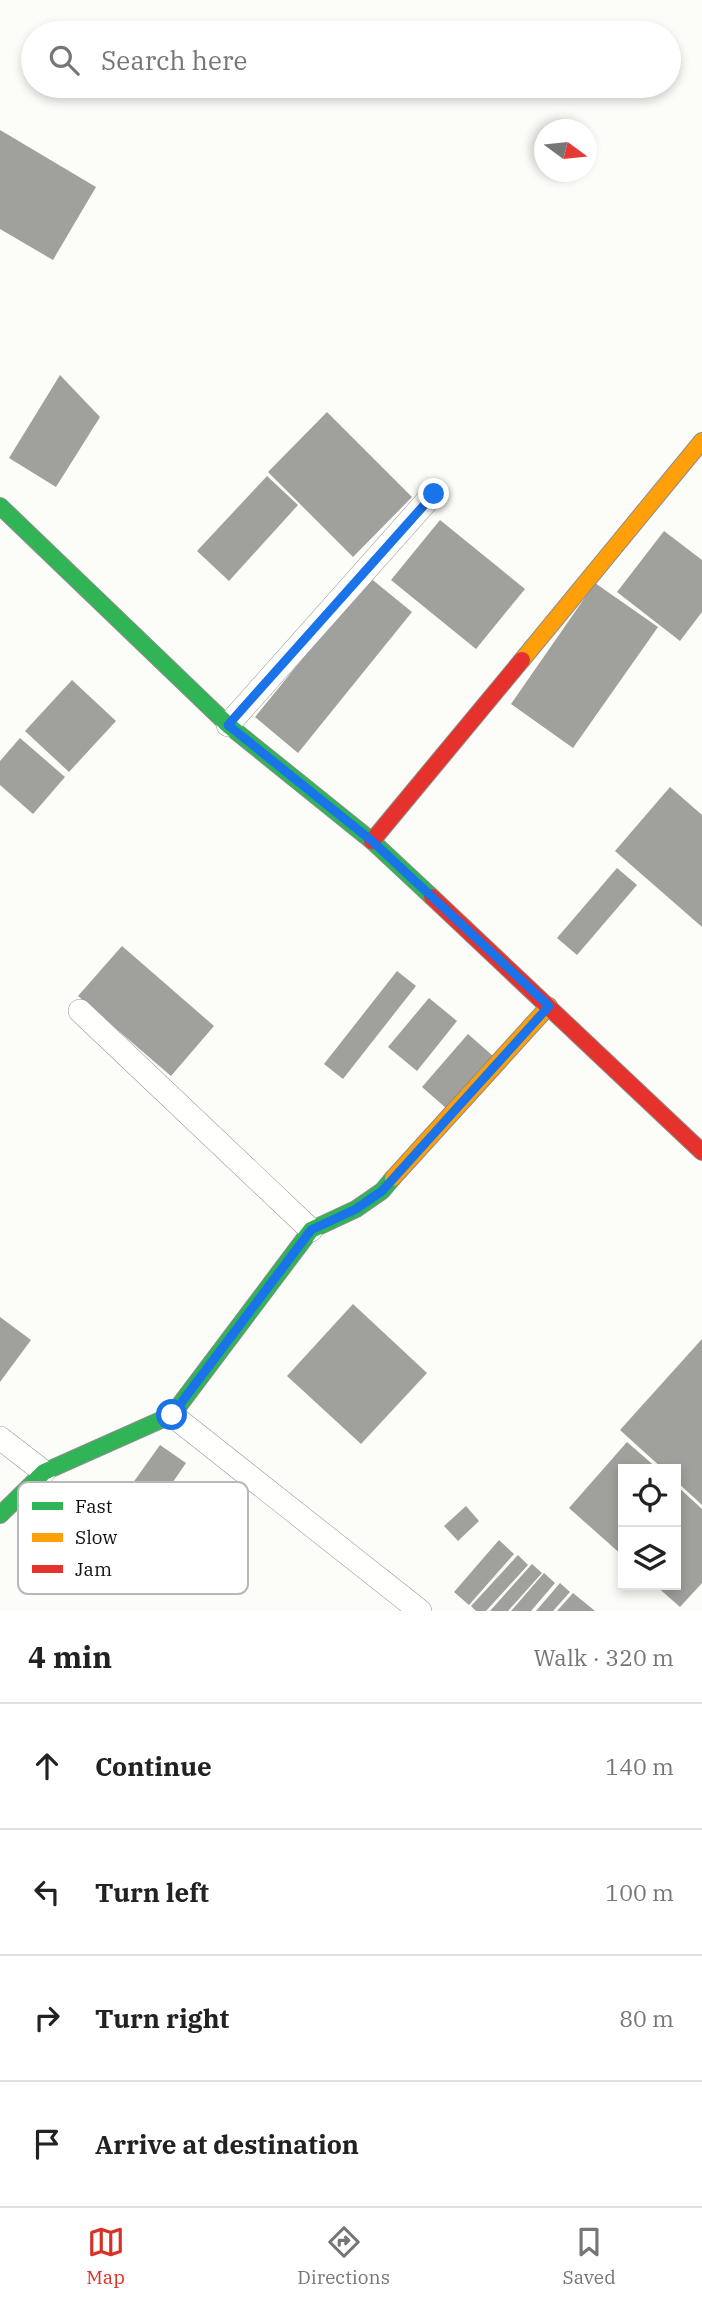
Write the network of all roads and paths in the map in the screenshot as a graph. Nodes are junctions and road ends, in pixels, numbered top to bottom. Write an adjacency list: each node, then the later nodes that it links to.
1 (702, 442): 5 (street)
2 (434, 494): 4 (street)
3 (0, 506): 4 (street)
4 (228, 725): 5 (street)
5 (372, 841): 6 (street)
6 (549, 1006): 8 (street); 9 (street)
7 (80, 1011): 9 (street)
8 (702, 1152)
9 (311, 1230): 10 (street)
10 (172, 1415): 12 (street); 16 (street)
11 (0, 1438): 12 (street)
12 (44, 1472): 13 (street)
13 (34, 1482)
14 (18, 1497): 15 (street)
15 (0, 1515)
16 (420, 1611)

